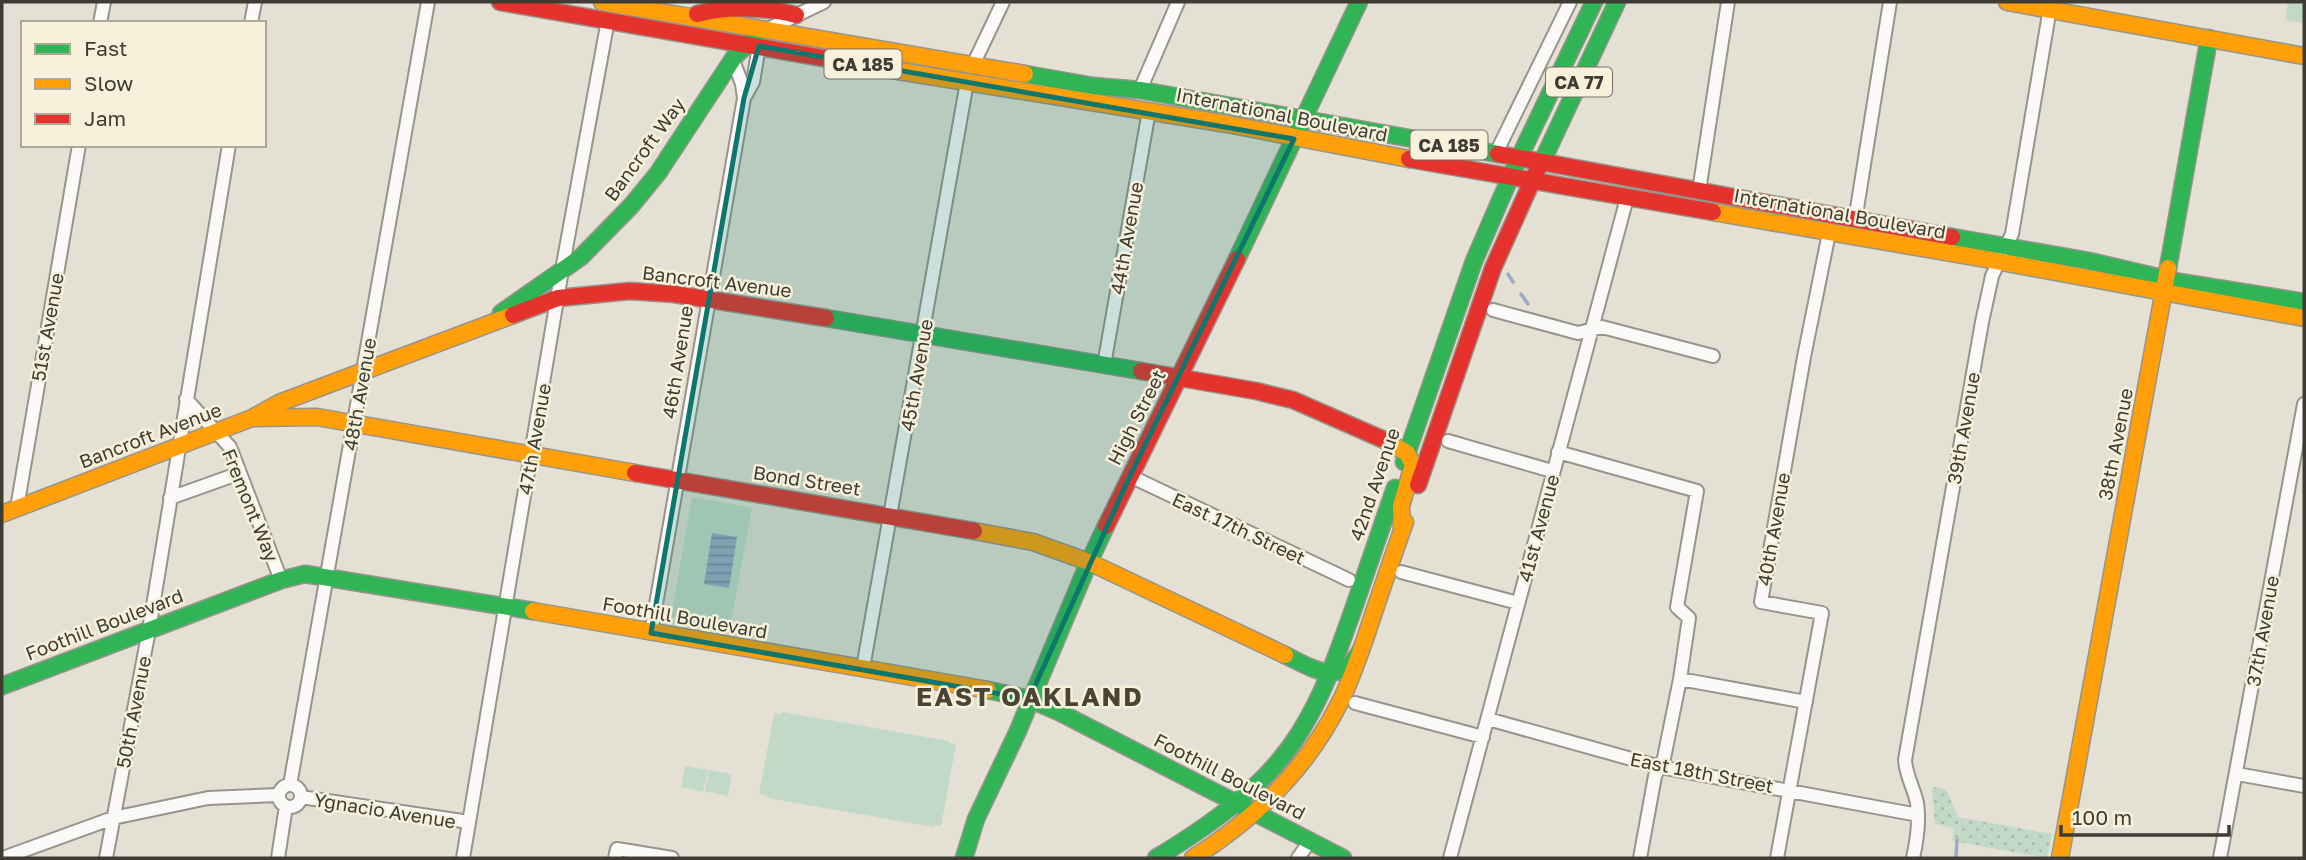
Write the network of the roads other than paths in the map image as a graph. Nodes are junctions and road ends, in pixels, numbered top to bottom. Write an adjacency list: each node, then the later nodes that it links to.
1 (104, 2): 21 (street)
2 (255, 2): 22 (street)
3 (428, 2): 60 (street, 48th Avenue)
4 (500, 2): 20 (main road, International Boulevard / CA 185)
5 (602, 2): 17 (main road, International Boulevard / CA 185)
6 (824, 2): 18 (street)
7 (1003, 2): 28 (street)
8 (1178, 2): 30 (street)
9 (1359, 2): 33 (main road, High Street)
10 (1570, 2): 37 (street)
11 (1594, 2): 38 (main road, CA 77)
12 (1617, 2): 39 (main road, CA 77)
13 (1728, 2): 42 (street)
14 (1890, 2): 44 (street)
15 (2007, 2): 16 (main road)
16 (2050, 5): 24 (main road); 46 (street, 39th Avenue)
17 (663, 7): 19 (main road, International Boulevard / CA 185)
18 (796, 15): 19 (main road); 23 (street)
19 (689, 16): 23 (main road, International Boulevard / CA 185)
20 (608, 20): 25 (main road, International Boulevard / CA 185); 48 (street, 47th Avenue)
21 (100, 21)
22 (251, 21)
23 (767, 30): 25 (main road); 28 (main road, International Boulevard / CA 185)
24 (2209, 38): 26 (main road); 49 (main road, 38th Avenue)
25 (752, 45): 27 (main road); 29 (main road, International Boulevard / CA 185); 31 (street, 46th Avenue)
26 (2304, 56)
27 (733, 60): 31 (street, 46th Avenue); 48 (main road, Bancroft Way)
28 (973, 65): 30 (main road, International Boulevard / CA 185)
29 (967, 82): 32 (main road, International Boulevard / CA 185); 57 (street, 45th Avenue)
30 (1140, 90): 33 (main road, International Boulevard / CA 185)
31 (744, 98): 51 (street, 46th Avenue)
32 (1149, 111): 34 (main road, International Boulevard / CA 185); 59 (street, 44th Avenue)
33 (1303, 120): 34 (main road, High Street); 37 (main road, International Boulevard / CA 185)
34 (1294, 139): 40 (main road, International Boulevard / CA 185); 61 (main road, High Street)
35 (79, 147): 77 (street, 51st Avenue)
36 (229, 147): 62 (street, 50th Avenue)
37 (1496, 153): 38 (main road, International Boulevard / CA 185)
38 (1519, 158): 39 (main road, International Boulevard); 40 (main road, 42nd Avenue)
39 (1542, 162): 41 (main road, CA 77); 42 (main road, International Boulevard)
40 (1510, 177): 41 (main road, International Boulevard / CA 185); 71 (main road, 42nd Avenue)
41 (1532, 181): 43 (main road, International Boulevard); 79 (main road)
42 (1699, 191): 44 (main road, International Boulevard)
43 (1626, 198): 45 (main road, International Boulevard); 56 (street, 41st Avenue)
44 (1855, 221): 46 (main road, International Boulevard)
45 (1829, 233): 47 (main road, International Boulevard); 95 (street, 40th Avenue)
46 (2006, 247): 47 (street, 39th Avenue); 49 (main road, International Boulevard)
47 (1998, 262): 49 (main road, International Boulevard); 108 (street, 39th Avenue)
48 (562, 270): 50 (street, 47th Avenue); 55 (main road, Bancroft Way)
49 (2165, 286): 52 (main road, International Boulevard); 54 (main road, International Boulevard); 127 (main road, 38th Avenue)
50 (558, 298): 51 (main road, Bancroft Avenue); 55 (main road, Bancroft Avenue); 70 (street, 47th Avenue)
51 (709, 299): 57 (main road, Bancroft Avenue); 75 (street, 46th Avenue)
52 (2304, 302)
53 (1493, 310): 56 (street)
54 (2304, 318)
55 (478, 329): 60 (main road, Bancroft Avenue)
56 (1590, 330): 58 (street); 69 (street, 41st Avenue)
57 (923, 333): 59 (main road, Bancroft Avenue); 78 (street, 45th Avenue)
58 (1713, 356)
59 (1104, 366): 61 (main road, Bancroft Avenue)
60 (363, 372): 64 (main road, Bancroft Avenue); 65 (street, 48th Avenue)
61 (1180, 378): 71 (main road, Bancroft Avenue); 74 (main road, High Street)
62 (186, 399): 66 (street); 68 (street, 50th Avenue)
63 (2304, 404): 100 (street, 37th Avenue)
64 (252, 418): 65 (main road, Bond Street); 66 (main road, Bancroft Avenue)
65 (354, 424): 70 (main road, Bond Street); 82 (street, 48th Avenue)
66 (216, 431): 68 (main road, Bancroft Avenue); 73 (street, Fremont Way)
67 (1448, 441): 72 (street)
68 (177, 446): 76 (street, 50th Avenue); 77 (main road, Bancroft Avenue)
69 (1558, 452): 72 (street, 41st Avenue); 92 (street)
70 (532, 453): 75 (main road, Bond Street); 86 (street, 47th Avenue)
71 (1408, 453): 79 (main road); 91 (main road, 42nd Avenue)
72 (1552, 471): 85 (street, 41st Avenue)
73 (240, 473): 76 (street); 83 (street, Fremont Way)
74 (1130, 476): 80 (main road, High Street); 84 (street, East 17th Street)
75 (679, 481): 78 (main road, Bond Street); 88 (street, 46th Avenue)
76 (170, 498): 87 (street, 50th Avenue)
77 (9, 511)
78 (892, 515): 80 (main road, Bond Street); 90 (street, 45th Avenue)
79 (1402, 530): 89 (main road)
80 (1089, 562): 91 (main road, Bond Street); 94 (main road, High Street)
81 (1401, 572): 85 (street)
82 (327, 576): 83 (main road, Foothill Boulevard); 86 (main road, Foothill Boulevard); 101 (street, 48th Avenue)
83 (281, 580): 87 (main road, Foothill Boulevard)
84 (1349, 580)
85 (1518, 603): 97 (street, 41st Avenue)
86 (505, 606): 88 (main road, Foothill Boulevard); 110 (street, 47th Avenue)
87 (149, 630): 93 (main road, Foothill Boulevard); 109 (street, 50th Avenue)
88 (651, 633): 90 (main road, Foothill Boulevard)
89 (1361, 650): 91 (main road); 107 (main road)
90 (863, 668): 94 (main road, Foothill Boulevard)
91 (1331, 673): 106 (main road, 42nd Avenue)
92 (1680, 679): 95 (street); 99 (street)
93 (2, 686)
94 (1030, 699): 106 (main road, Foothill Boulevard); 118 (main road, High Street)
95 (1807, 702): 103 (street, 40th Avenue)
96 (1355, 703): 98 (street)
97 (1488, 719): 98 (street, 41st Avenue); 99 (street, East 18th Street)
98 (1483, 737): 123 (street, 41st Avenue)
99 (1660, 767): 103 (street, East 18th Street); 124 (street)
100 (2237, 774): 102 (street); 128 (street, 37th Avenue)
101 (290, 785): 104 (street); 105 (street)
102 (2304, 786)
103 (1790, 790): 108 (street, East 18th Street); 125 (street, 40th Avenue)
104 (301, 797): 105 (street); 110 (street, Ygnacio Avenue)
105 (283, 801): 109 (street); 115 (street)
106 (1235, 803): 107 (main road, Foothill Boulevard); 119 (main road, 42nd Avenue)
107 (1256, 813): 111 (main road, Foothill Boulevard); 120 (main road)
108 (1918, 815): 126 (street, 39th Avenue)
109 (113, 818): 113 (street); 114 (street, 50th Avenue)
110 (469, 822): 116 (street, 47th Avenue)
111 (1310, 841): 121 (street); 122 (main road, Foothill Boulevard)
112 (616, 853): 117 (street)
113 (3, 858)
114 (106, 858)
115 (278, 858)
116 (463, 858)
117 (672, 858)
118 (964, 858)
119 (1156, 858)
120 (1193, 858)
121 (1298, 858)
122 (1343, 858)
123 (1450, 858)
124 (1640, 858)
125 (1777, 858)
126 (1913, 858)
127 (2060, 858)
128 (2220, 858)

